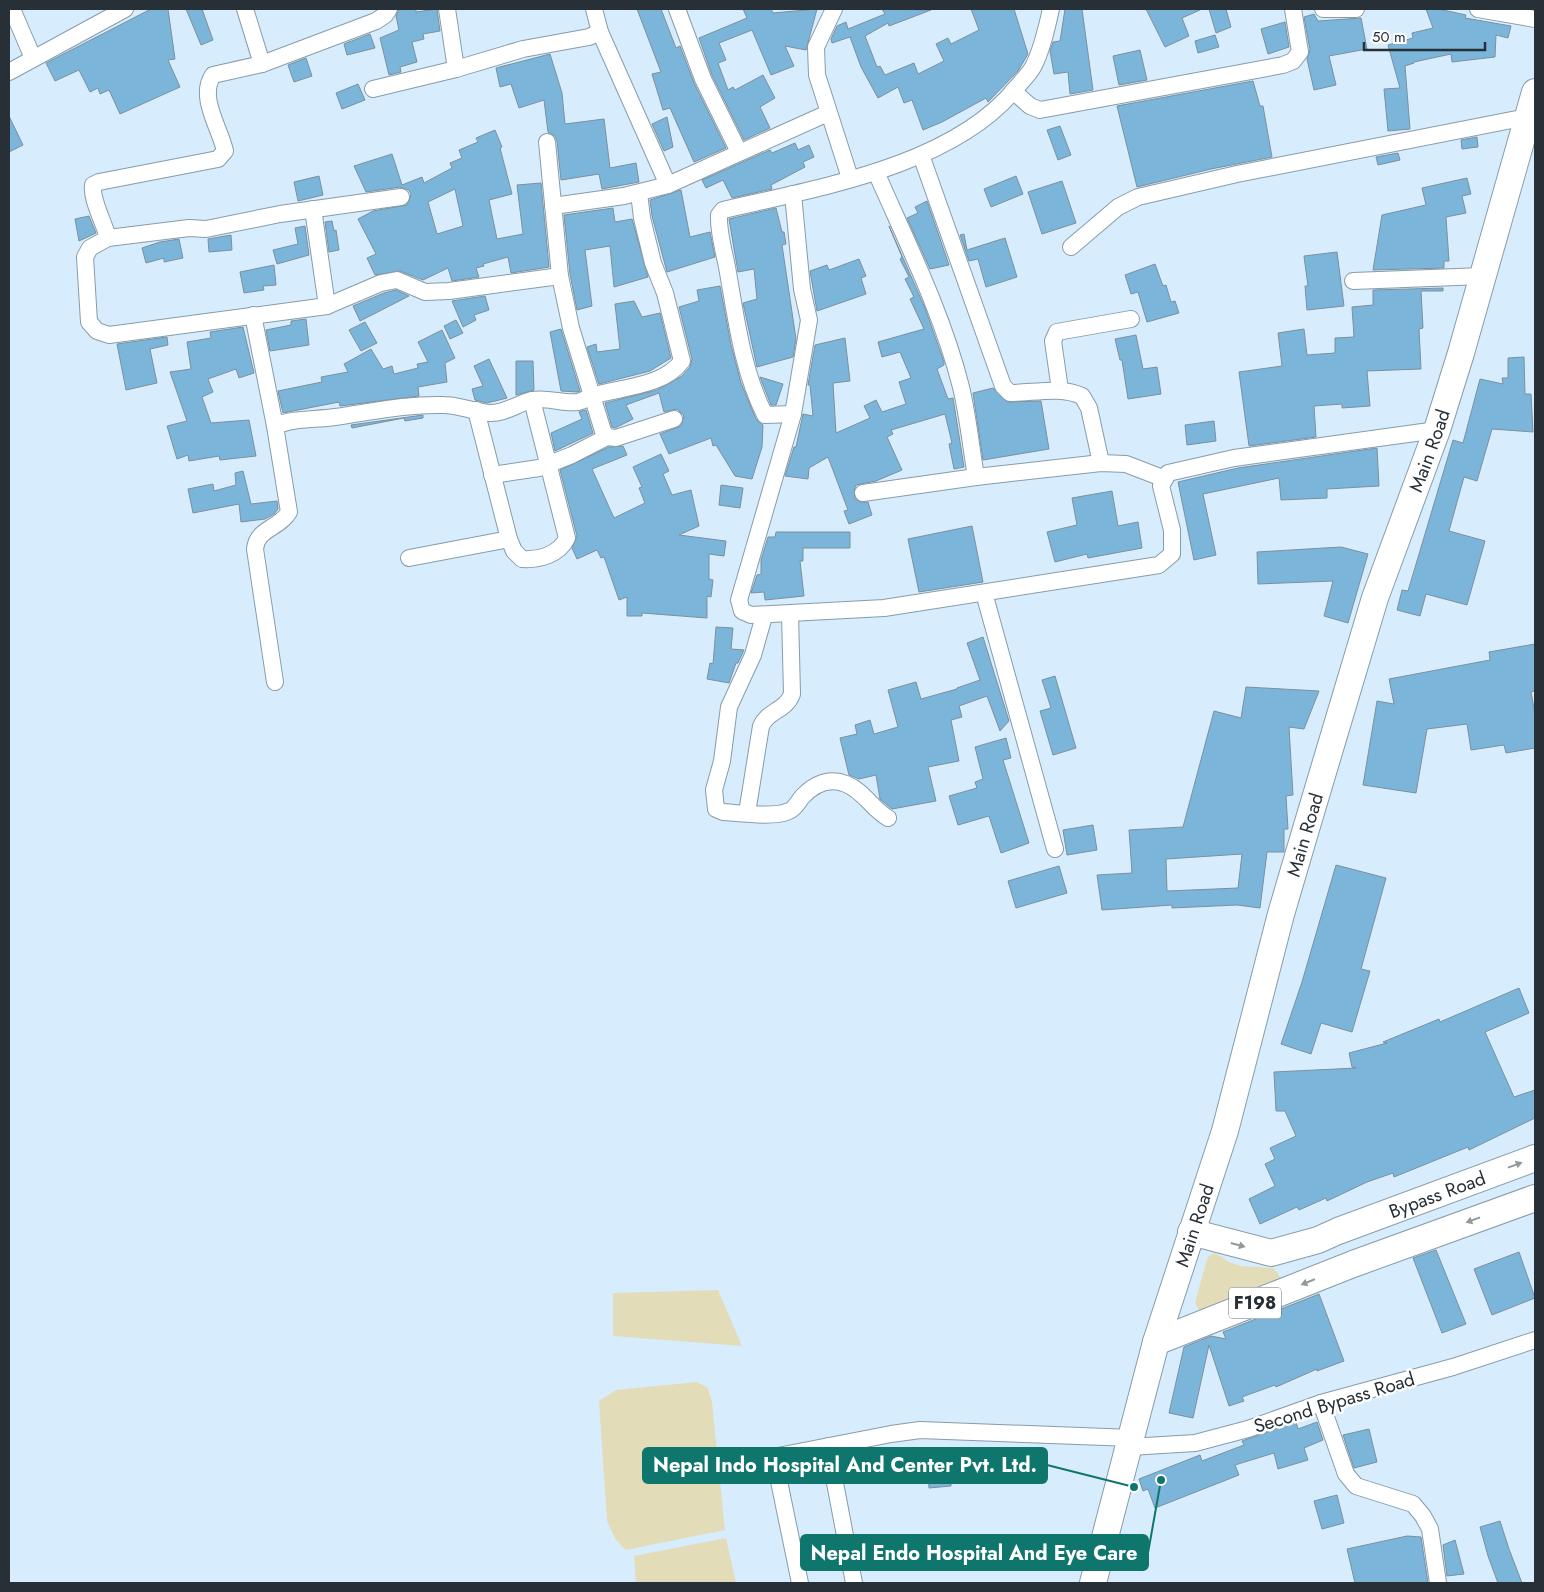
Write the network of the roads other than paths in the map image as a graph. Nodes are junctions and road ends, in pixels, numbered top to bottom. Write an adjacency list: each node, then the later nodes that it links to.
1 (12, 9): 16 (street)
2 (125, 9): 16 (street)
3 (245, 9): 17 (street)
4 (388, 9): 17 (street)
5 (447, 9): 18 (street)
6 (594, 9): 15 (street)
7 (677, 9): 26 (street)
8 (834, 9): 23 (street)
9 (1051, 9): 21 (street)
10 (1293, 9): 21 (street)
11 (1323, 9): 12 (street)
12 (1356, 9)
13 (1478, 9): 14 (street)
14 (1535, 19)
15 (600, 32): 18 (street); 30 (street)
16 (33, 58): 19 (street)
17 (262, 64): 36 (street)
18 (456, 69): 20 (street)
19 (9, 72)
20 (373, 89)
21 (1013, 91): 27 (street)
22 (1535, 92): 24 (main road, Main Road)
23 (828, 113): 26 (street); 29 (street)
24 (1527, 118): 37 (street); 39 (main road, Main Road)
25 (547, 142): 34 (street)
26 (739, 152): 30 (street)
27 (921, 155): 28 (street); 44 (street)
28 (876, 172): 29 (street); 56 (street)
29 (850, 178): 32 (street)
30 (668, 185): 31 (street)
31 (639, 193): 34 (street); 45 (street)
32 (793, 194): 48 (street); 48 (street)
33 (401, 197): 35 (street)
34 (553, 206): 38 (street)
35 (313, 209): 36 (street); 41 (street)
36 (108, 238): 42 (street)
37 (1071, 247)
38 (560, 276): 41 (street); 45 (street)
39 (1483, 276): 40 (street); 51 (main road, Main Road)
40 (1353, 281)
41 (327, 306): 42 (street)
42 (252, 315): 50 (street)
43 (1131, 319): 44 (street)
44 (1060, 390): 53 (street)
45 (592, 395): 46 (street); 52 (street)
46 (532, 400): 47 (street); 54 (street)
47 (476, 410): 50 (street); 55 (street)
48 (793, 414): 63 (street)
49 (674, 419): 52 (street)
50 (275, 426): 64 (street)
51 (1437, 430): 57 (street); 71 (main road, Main Road)
52 (607, 437): 54 (street)
53 (1101, 463): 56 (street); 57 (street)
54 (548, 464): 55 (street); 59 (street)
55 (492, 474): 59 (street)
56 (976, 477): 58 (street)
57 (1165, 479): 61 (street)
58 (863, 493)
59 (509, 539): 60 (street)
60 (409, 558)
61 (984, 593): 62 (street); 67 (street)
62 (790, 614): 63 (street); 65 (street)
63 (764, 616): 65 (street)
64 (275, 682)
65 (747, 813): 66 (street)
66 (888, 818)
67 (1055, 849)
68 (1535, 1158): 70 (main road, Bypass Road, one-way to 68)
69 (1535, 1198): 72 (main road, Bypass Road / F198, one-way to 72)
70 (1338, 1231): 71 (main road, Bypass Road, one-way to 70); 72 (main road)
71 (1192, 1232): 74 (main road, Main Road)
72 (1353, 1264): 74 (main road, F198, one-way to 74)
73 (1535, 1340): 75 (street, Second Bypass Road)
74 (1156, 1342): 76 (main road, Main Road)
75 (1321, 1403): 76 (street, Second Bypass Road); 83 (street)
76 (1131, 1443): 77 (street, Second Bypass Road); 82 (main road, Main Road)
77 (828, 1446): 78 (street, Second Bypass Road); 81 (street)
78 (774, 1457): 79 (street, Second Bypass Road); 80 (street)
79 (753, 1461)
80 (800, 1583)
81 (854, 1583)
82 (1093, 1583)
83 (1438, 1583)

